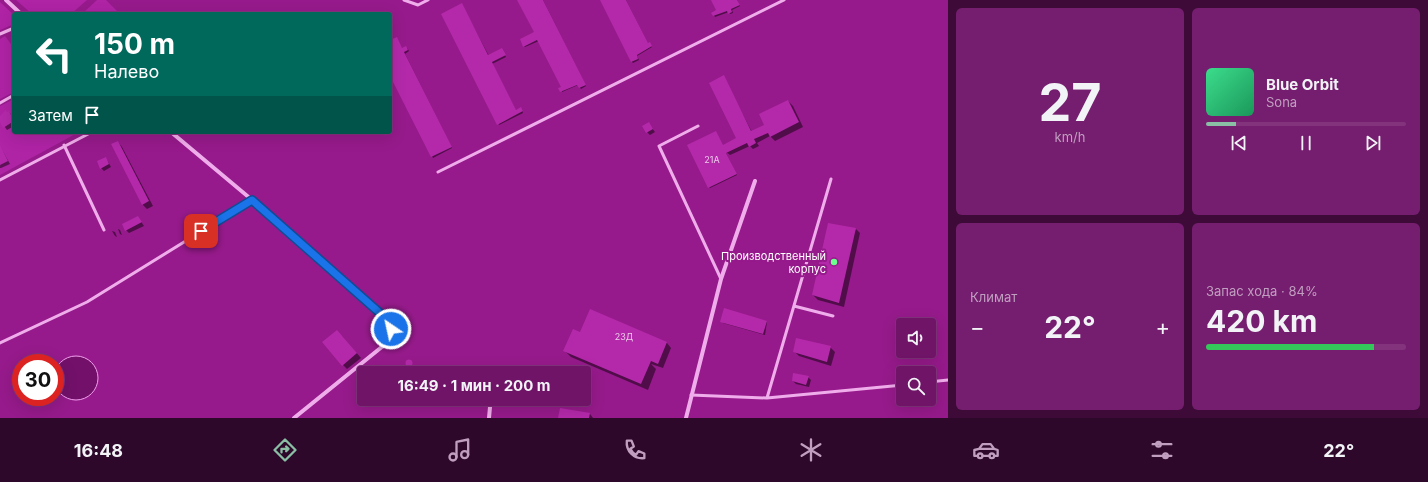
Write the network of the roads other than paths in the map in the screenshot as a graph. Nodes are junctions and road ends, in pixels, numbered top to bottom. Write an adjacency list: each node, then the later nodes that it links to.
1 (6, 0): 5 (street)
2 (404, 0): 3 (lane)
3 (428, 0)
4 (784, 0): 14 (lane)
5 (19, 12)
6 (12, 29): 7 (lane)
7 (0, 34)
8 (12, 97): 9 (lane)
9 (0, 103)
10 (698, 126): 20 (lane)
11 (88, 134): 13 (lane)
12 (173, 134): 18 (street)
13 (64, 145): 16 (lane); 19 (lane)
14 (438, 172)
15 (831, 179): 21 (lane)
16 (0, 180)
17 (755, 181): 20 (street)
18 (252, 200): 23 (lane); 30 (street)
19 (104, 230)
20 (721, 279): 27 (street)
21 (794, 306): 22 (lane); 28 (lane)
22 (833, 316)
23 (0, 344)
24 (948, 380): 25 (lane)
25 (936, 381)
26 (896, 386): 28 (lane)
27 (691, 395): 28 (lane); 32 (street)
28 (767, 398)
29 (490, 407): 31 (street)
30 (294, 418)
31 (490, 418)
32 (686, 418)

